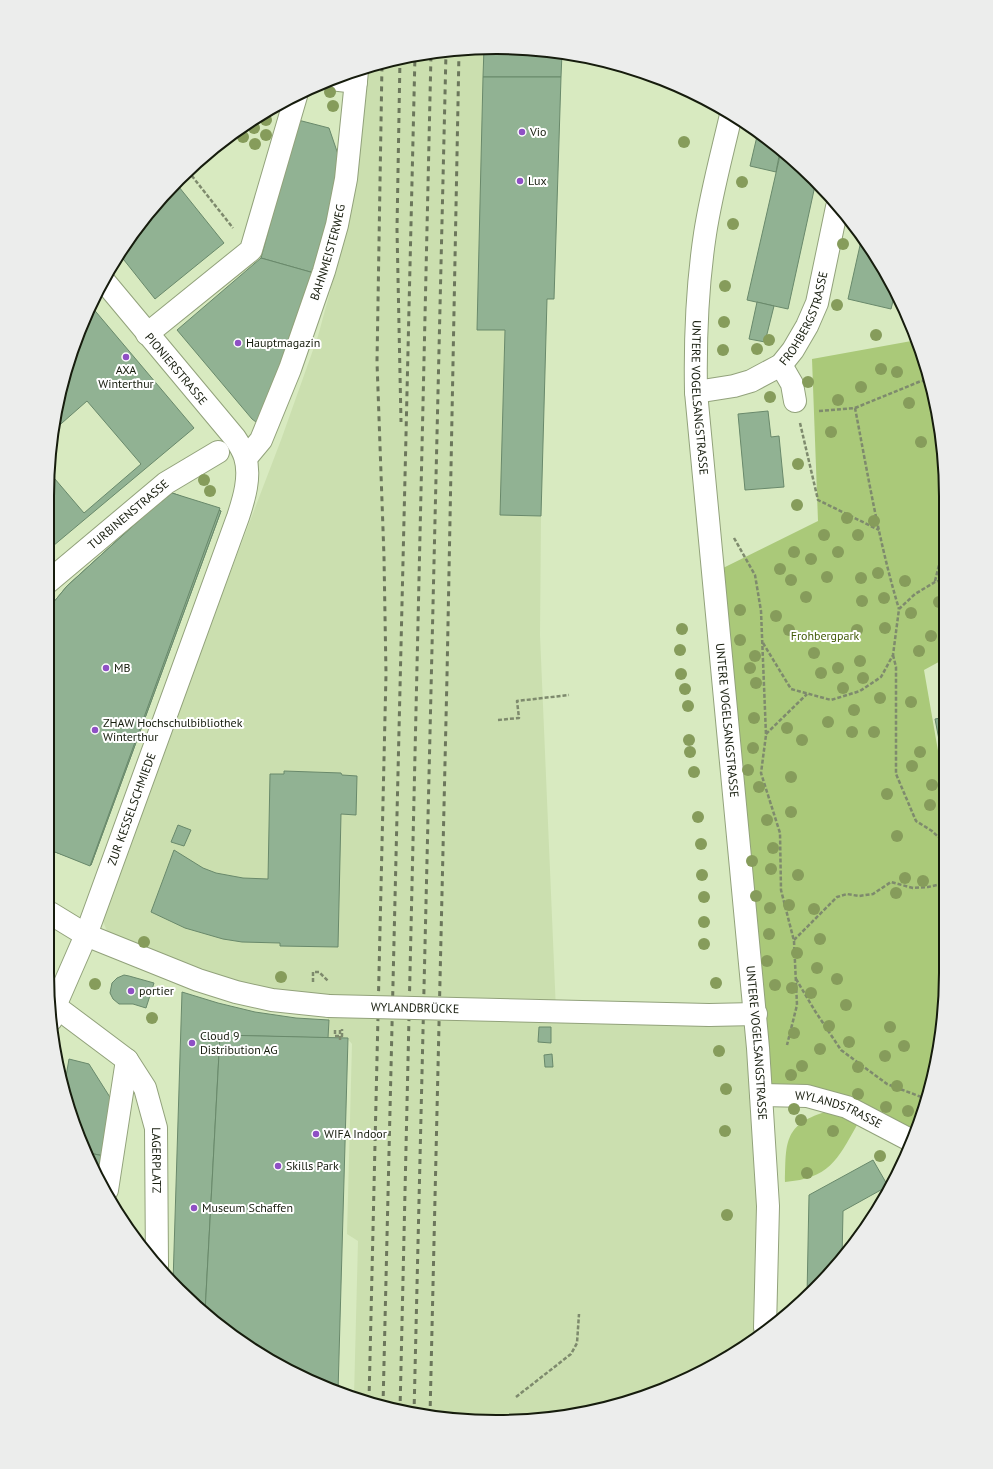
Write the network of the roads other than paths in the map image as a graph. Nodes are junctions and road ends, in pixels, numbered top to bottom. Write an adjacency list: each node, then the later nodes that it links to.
1 (357, 77): 11 (street, BAHNMEISTERWEG)
2 (294, 104): 6 (street)
3 (730, 121): 8 (street, UNTERE VOGELSANGSTRASSE)
4 (836, 213): 7 (street, FROHBERGSTRASSE)
5 (108, 286): 6 (street, PIONIERSTRASSE)
6 (147, 334): 11 (street, PIONIERSTRASSE)
7 (780, 365): 8 (street, FROHBERGSTRASSE); 9 (street)
8 (696, 392): 16 (street, UNTERE VOGELSANGSTRASSE)
9 (795, 401)
10 (216, 453): 12 (street, TURBINENSTRASSE)
11 (246, 458): 14 (street, ZUR KESSELSCHMIEDE)
12 (54, 577)
13 (54, 915): 14 (street, WYLANDBRÜCKE)
14 (86, 935): 15 (street, ZUR KESSELSCHMIEDE); 16 (street, WYLANDBRÜCKE, bridge)
15 (56, 1007)
16 (756, 1014): 19 (street, UNTERE VOGELSANGSTRASSE)
17 (56, 1015): 18 (street, LAGERPLATZ)
18 (127, 1060): 21 (street); 22 (street, LAGERPLATZ)
19 (761, 1095): 20 (street, WYLANDSTRASSE); 23 (street, UNTERE VOGELSANGSTRASSE)
20 (907, 1138)
21 (108, 1184)
22 (157, 1256)
23 (765, 1325)

